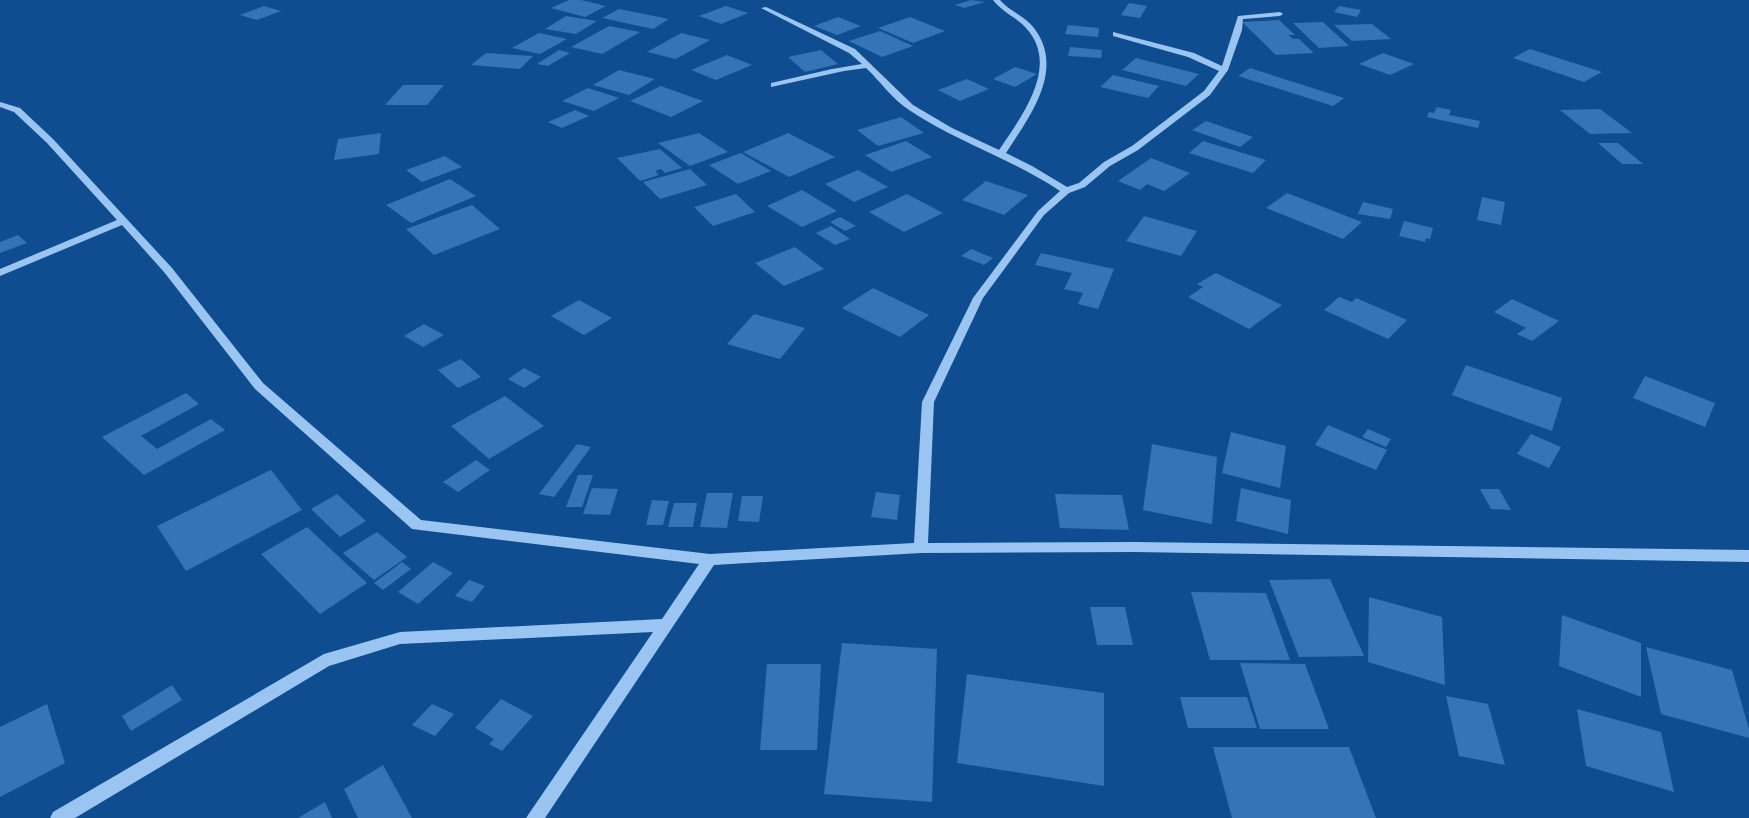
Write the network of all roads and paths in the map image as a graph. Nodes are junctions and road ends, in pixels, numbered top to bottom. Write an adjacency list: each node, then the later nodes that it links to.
1 (996, 0): 9 (street)
2 (764, 8): 5 (street)
3 (1280, 13): 6 (street)
4 (1116, 34): 6 (street)
5 (868, 66): 7 (street); 9 (street)
6 (1224, 70): 10 (street)
7 (774, 85)
8 (0, 104): 11 (street)
9 (1000, 155): 10 (street)
10 (1066, 191): 13 (street)
11 (123, 221): 12 (street); 15 (street)
12 (0, 273)
13 (921, 548): 14 (street); 15 (street)
14 (1749, 556)
15 (710, 560): 16 (street)
16 (666, 625): 17 (street); 18 (street)
17 (59, 818)
18 (535, 818)

